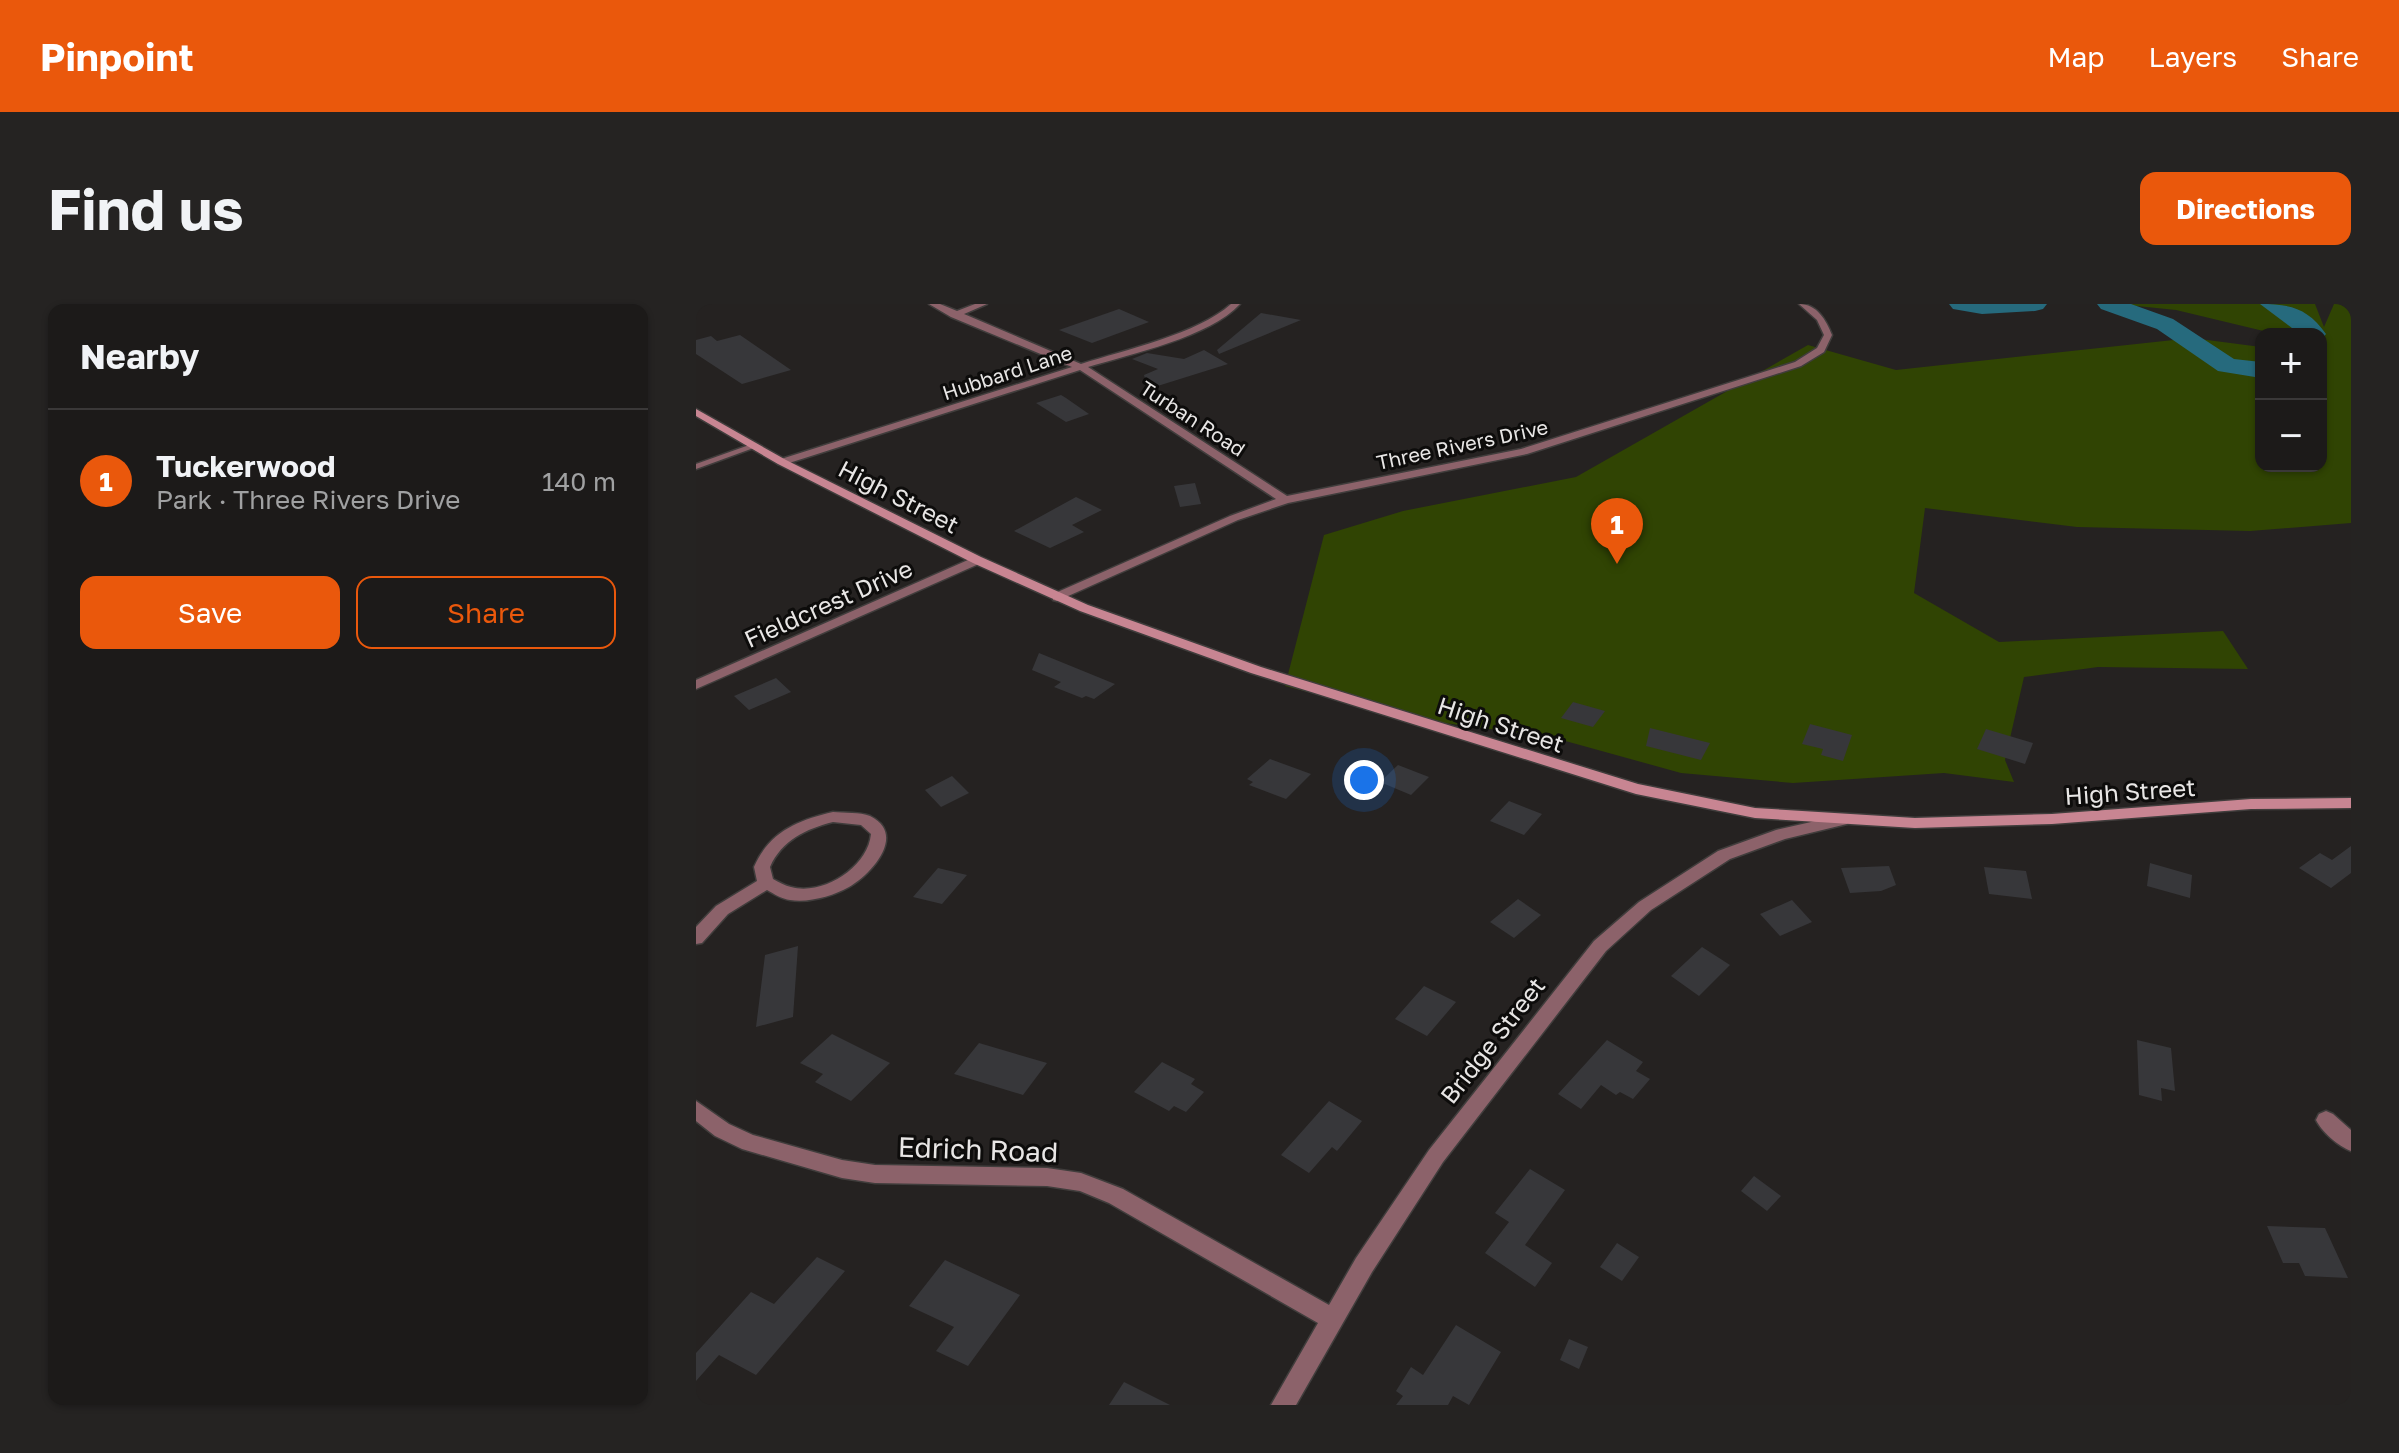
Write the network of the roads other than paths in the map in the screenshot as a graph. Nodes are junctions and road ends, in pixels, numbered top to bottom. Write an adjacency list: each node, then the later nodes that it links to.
1 (933, 304): 5 (street, Turban Road)
2 (983, 304): 5 (street)
3 (1236, 304): 6 (street, Hubbard Lane)
4 (1803, 304): 11 (street, Three Rivers Drive)
5 (954, 315): 6 (street, Turban Road)
6 (1081, 367): 9 (street, Hubbard Lane); 11 (street, Turban Road)
7 (696, 412): 8 (street, High Street)
8 (755, 446): 9 (street, High Street); 10 (lane)
9 (782, 462): 12 (street, High Street)
10 (696, 467)
11 (1285, 500): 13 (street, Three Rivers Drive)
12 (977, 560): 13 (street, High Street); 14 (street, Fieldcrest Drive)
13 (1057, 597): 16 (street, High Street)
14 (696, 685)
15 (2351, 803): 16 (street, High Street)
16 (1842, 820): 22 (street, Bridge Street)
17 (766, 883): 17 (street); 18 (street)
18 (696, 938)
19 (696, 1109): 22 (street, Edrich Road)
20 (2326, 1120): 21 (street)
21 (2351, 1142)
22 (1332, 1319): 23 (street, Bridge Street)
23 (1283, 1405)

